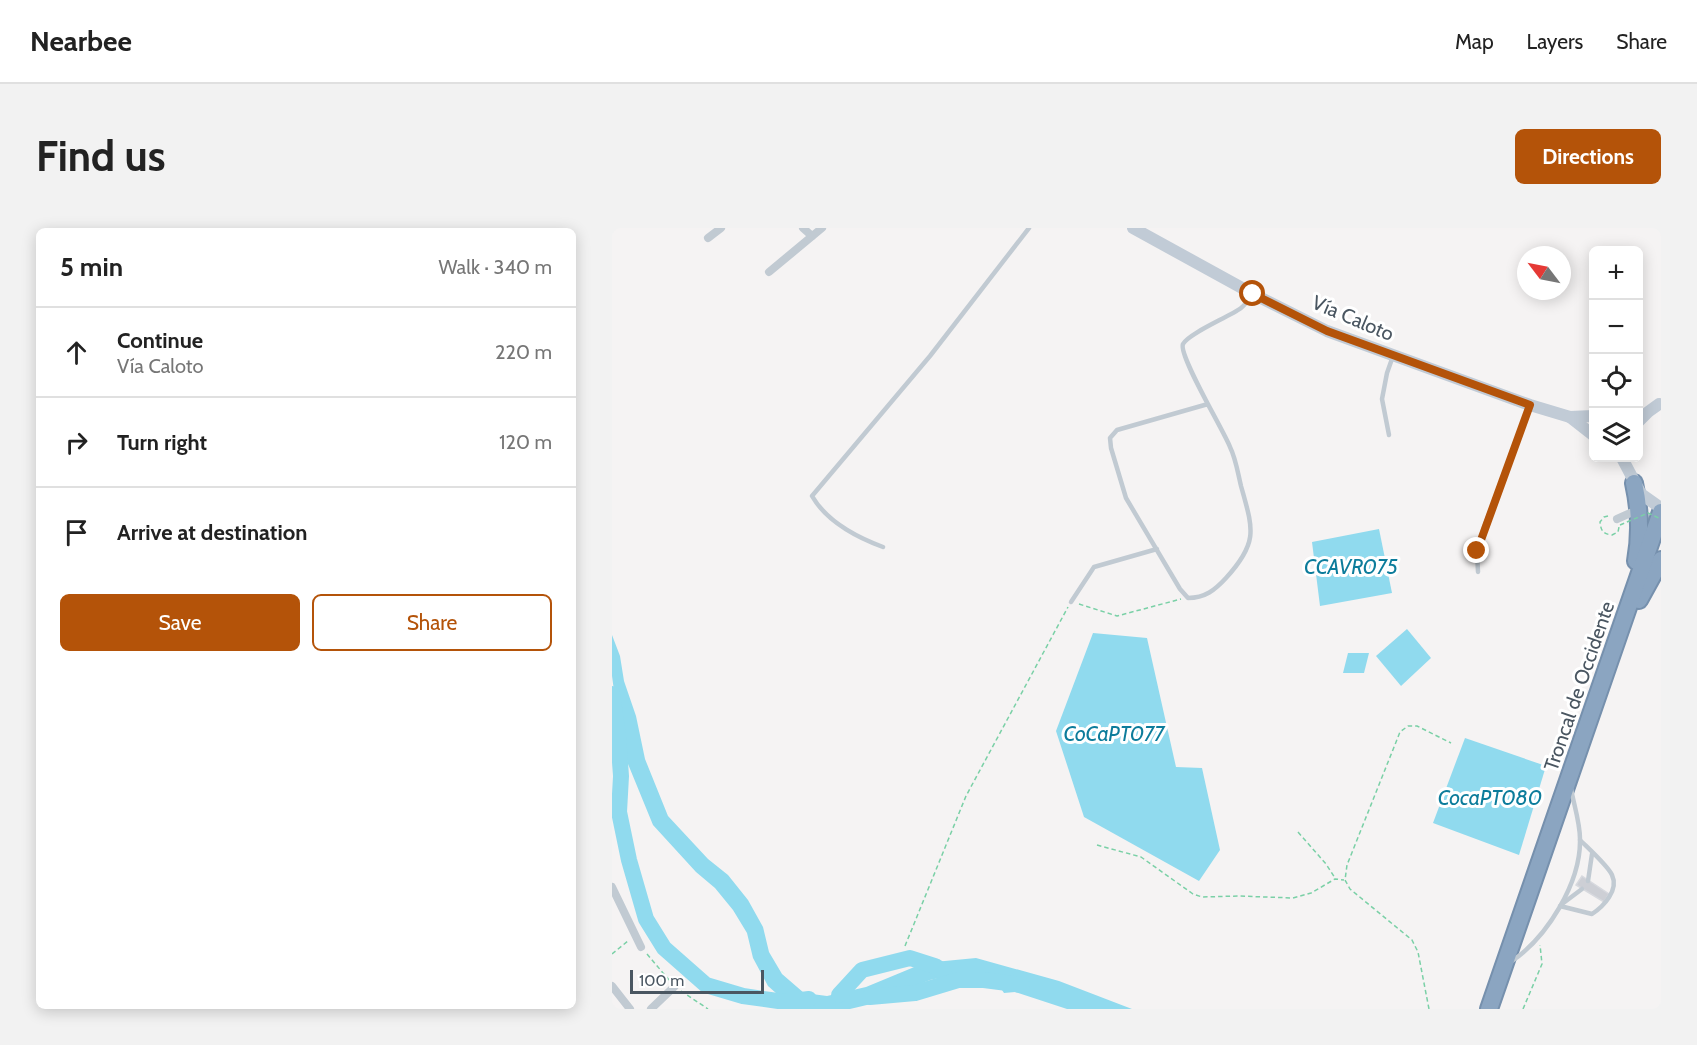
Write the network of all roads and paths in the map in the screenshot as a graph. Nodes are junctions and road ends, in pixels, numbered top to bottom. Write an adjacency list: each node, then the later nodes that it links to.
1 (721, 228): 7 (street)
2 (803, 228): 6 (street)
3 (822, 228): 6 (street)
4 (1029, 228): 26 (lane)
5 (1133, 228): 9 (street, Vía Caloto)
6 (812, 236): 8 (street)
7 (708, 237)
8 (769, 272)
9 (1253, 294): 10 (street, Vía Caloto); 11 (lane)
10 (1394, 356): 13 (street, Vía Caloto); 19 (lane)
11 (1208, 404): 27 (lane); 30 (lane)
12 (1660, 404): 14 (street); 17 (street)
13 (1530, 405): 16 (street, Vía Caloto); 29 (lane)
14 (1643, 410)
15 (1589, 416): 16 (street, Vía Caloto)
16 (1570, 417): 18 (street, Vía Caloto)
17 (1643, 417)
18 (1589, 432)
19 (1389, 435)
20 (1630, 470): 21 (street); 22 (highway)
21 (1661, 508)
22 (1639, 509): 24 (street); 32 (highway)
23 (1661, 512): 32 (highway, Troncal de Occidente)
24 (1617, 519): 25 (path, bridge)
25 (1661, 519)
26 (883, 547)
27 (1157, 549): 30 (lane); 31 (lane)
28 (1661, 560): 32 (highway)
29 (1478, 572)
30 (1188, 598): 31 (path)
31 (1071, 602): 47 (path)
32 (1617, 640): 34 (highway, Troncal de Occidente)
33 (1450, 743): 40 (path)
34 (1569, 779): 36 (lane); 50 (highway, Troncal de Occidente)
35 (1298, 832): 39 (path)
36 (1580, 840): 38 (lane); 44 (lane)
37 (1097, 845): 39 (path)
38 (1592, 853): 41 (lane); 44 (lane)
39 (1335, 879): 40 (path)
40 (1345, 880): 55 (path)
41 (1588, 880)
42 (612, 887): 45 (street)
43 (1582, 889): 44 (lane)
44 (1560, 906): 46 (lane)
45 (634, 936): 48 (street); 49 (path)
46 (1536, 938): 50 (lane); 57 (path)
47 (905, 946)
48 (641, 947)
49 (612, 954)
50 (1504, 966): 56 (highway, Troncal de Occidente)
51 (612, 986): 53 (street)
52 (675, 987): 54 (street)
53 (630, 1009)
54 (651, 1009)
55 (1429, 1009)
56 (1490, 1009)
57 (1523, 1009)

